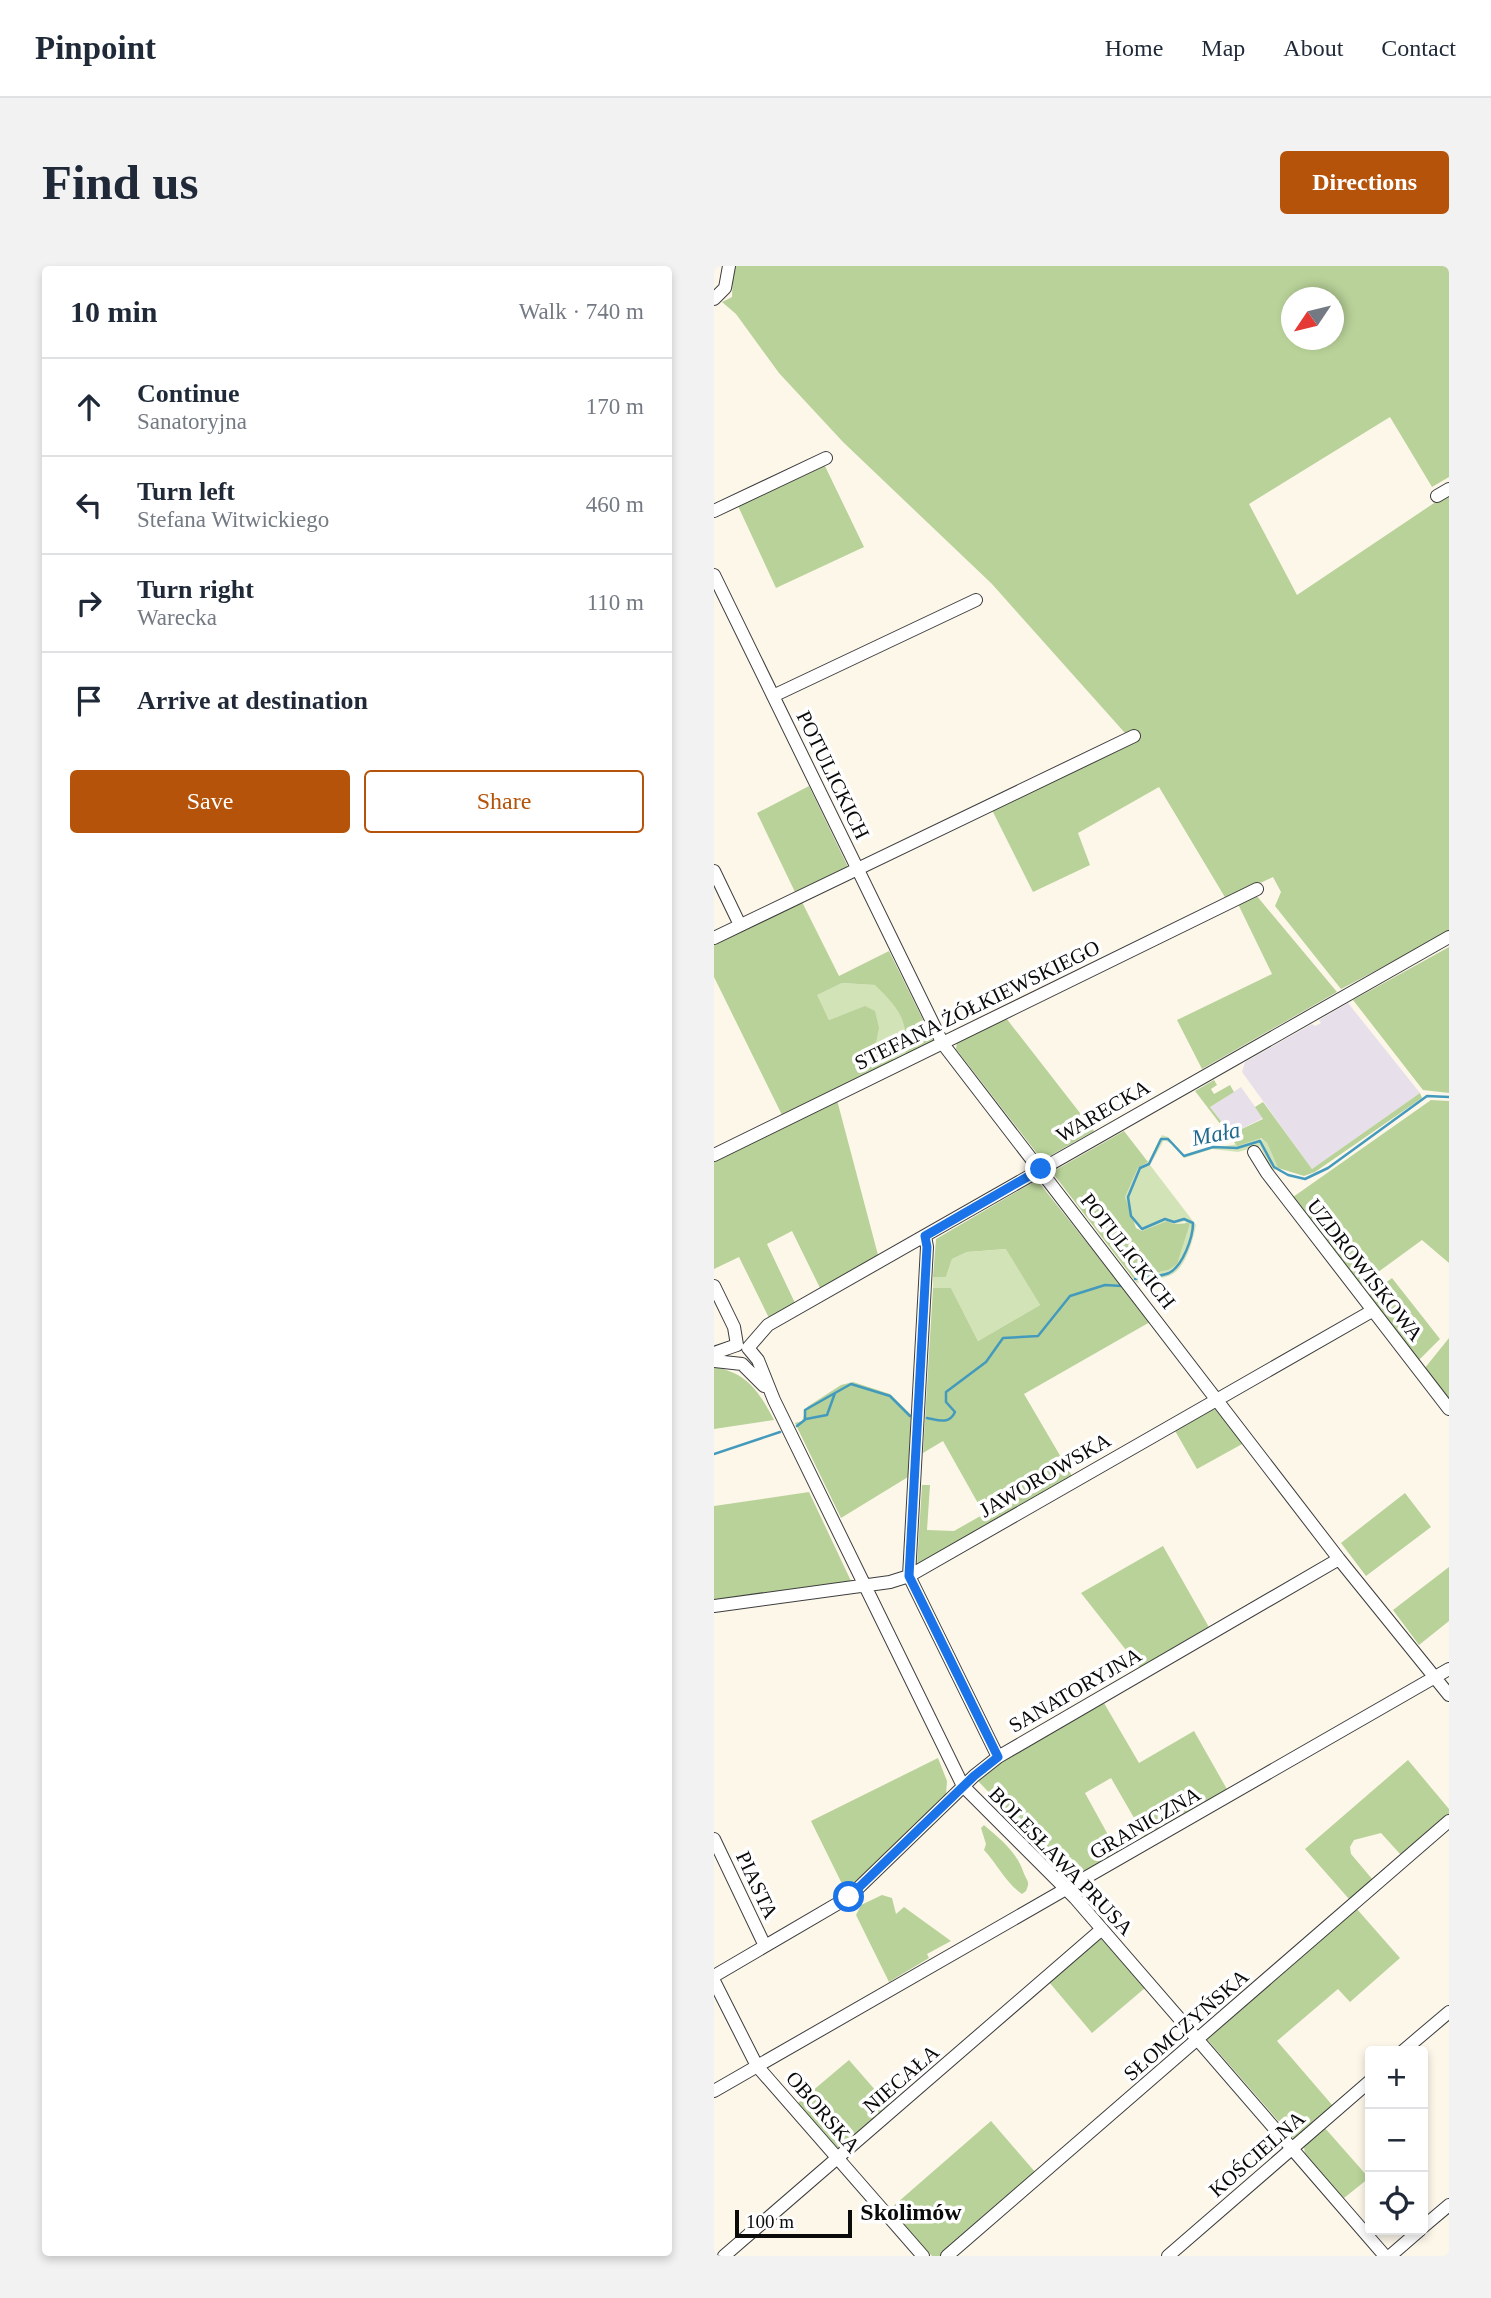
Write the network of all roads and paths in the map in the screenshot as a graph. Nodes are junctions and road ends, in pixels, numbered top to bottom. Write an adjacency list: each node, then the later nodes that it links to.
1 (729, 266): 2 (street)
2 (714, 299)
3 (826, 458): 6 (street)
4 (1449, 489): 5 (street)
5 (1437, 496)
6 (714, 511)
7 (714, 575): 9 (street, POTULICKICH)
8 (975, 600): 9 (street)
9 (773, 696): 11 (street, POTULICKICH)
10 (1134, 736): 11 (street)
11 (858, 870): 14 (street); 17 (street, POTULICKICH)
12 (714, 871): 14 (street)
13 (1257, 888): 17 (street, STEFANA ŻÓŁKIEWSKIEGO)
14 (740, 925): 16 (street)
15 (1449, 937): 20 (street, WARECKA)
16 (714, 939)
17 (943, 1044): 19 (street, STEFANA ŻÓŁKIEWSKIEGO); 20 (street, POTULICKICH)
18 (1254, 1152): 23 (street, UZDROWISKOWA)
19 (714, 1155)
20 (1041, 1169): 21 (street, WARECKA); 27 (street, POTULICKICH)
21 (925, 1236): 25 (street, WARECKA); 30 (street)
22 (714, 1286): 25 (street)
23 (1372, 1311): 27 (street, JAWOROWSKA); 28 (street, UZDROWISKOWA)
24 (714, 1353): 25 (street)
25 (740, 1353): 26 (street); 31 (street, BOLESŁAWA PRUSA)
26 (714, 1361)
27 (1217, 1397): 29 (street, POTULICKICH); 30 (street, JAWOROWSKA)
28 (1449, 1409)
29 (1339, 1559): 34 (street, POTULICKICH); 36 (street, SANATORYJNA)
30 (909, 1576): 31 (street, JAWOROWSKA); 36 (street)
31 (863, 1584): 32 (street, JAWOROWSKA); 37 (street, BOLESŁAWA PRUSA)
32 (714, 1606)
33 (1449, 1669): 34 (street, GRANICZNA)
34 (1434, 1677): 35 (street, POTULICKICH); 40 (street, GRANICZNA)
35 (1449, 1695)
36 (998, 1757): 37 (street, SANATORYJNA)
37 (963, 1786): 40 (street, BOLESŁAWA PRUSA); 42 (street, SANATORYJNA)
38 (1449, 1821): 45 (street, SŁOMCZYŃSKA)
39 (714, 1839): 42 (street, PIASTA)
40 (1066, 1889): 41 (street, BOLESŁAWA PRUSA); 47 (street, GRANICZNA)
41 (1102, 1929): 45 (street, BOLESŁAWA PRUSA); 51 (street, NIECAŁA)
42 (765, 1946): 43 (street, SANATORYJNA)
43 (714, 1978): 47 (street, OBORSKA)
44 (1449, 2012): 46 (street)
45 (1198, 2040): 50 (street, BOLESŁAWA PRUSA); 57 (street, SŁOMCZYŃSKA)
46 (1409, 2046)
47 (757, 2066): 49 (street, GRANICZNA); 51 (street, OBORSKA)
48 (1365, 2085): 50 (street, KOŚCIELNA)
49 (714, 2091)
50 (1293, 2150): 58 (street, KOŚCIELNA); 59 (street, BOLESŁAWA PRUSA)
51 (838, 2158): 55 (street, NIECAŁA); 56 (street, OBORSKA)
52 (1449, 2204): 53 (street)
53 (1428, 2223)
54 (1414, 2235): 59 (street)
55 (724, 2256)
56 (923, 2256)
57 (947, 2256)
58 (1168, 2256)
59 (1388, 2256)

